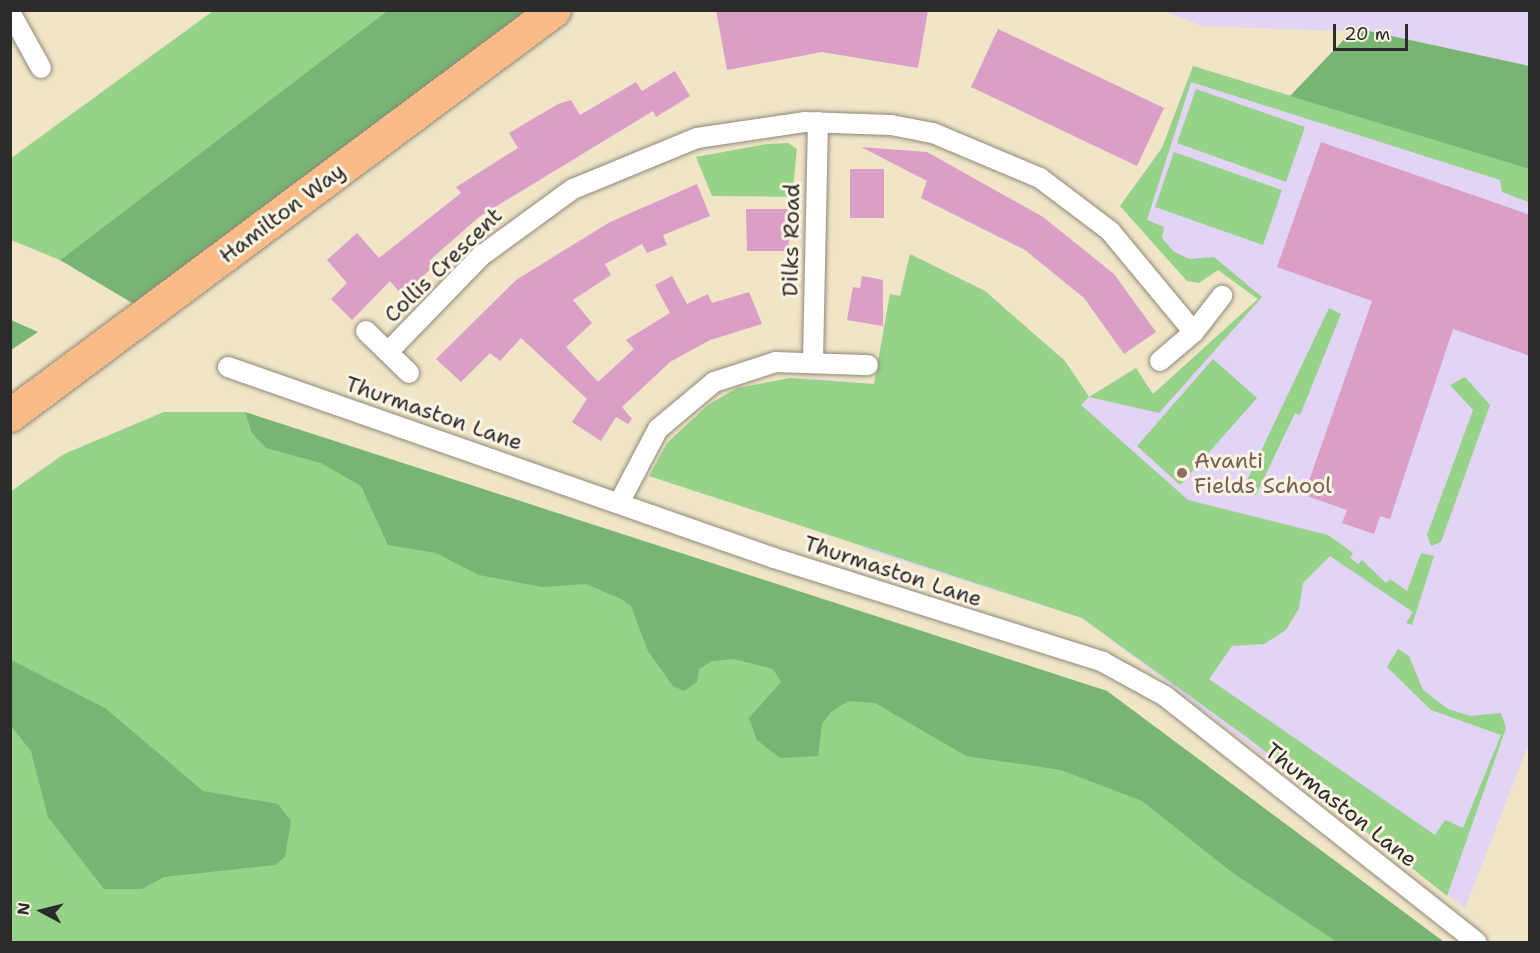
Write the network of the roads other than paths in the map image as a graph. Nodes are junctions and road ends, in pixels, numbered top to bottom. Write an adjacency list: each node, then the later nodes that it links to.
1 (554, 10): 14 (highway, Hamilton Way)
2 (10, 12): 3 (street)
3 (41, 69)
4 (818, 122): 7 (street, Collis Crescent); 8 (street, Collis Crescent); 9 (street, Dilks Road)
5 (1221, 296): 7 (street)
6 (366, 331): 8 (street, Collis Crescent)
7 (1194, 332): 10 (street)
8 (388, 352): 13 (street, Collis Crescent)
9 (813, 360): 11 (street); 15 (street)
10 (1160, 361)
11 (868, 364)
12 (228, 367): 15 (street, Thurmaston Lane)
13 (409, 373)
14 (10, 416)
15 (619, 503): 16 (street, Thurmaston Lane)
16 (1476, 942)

